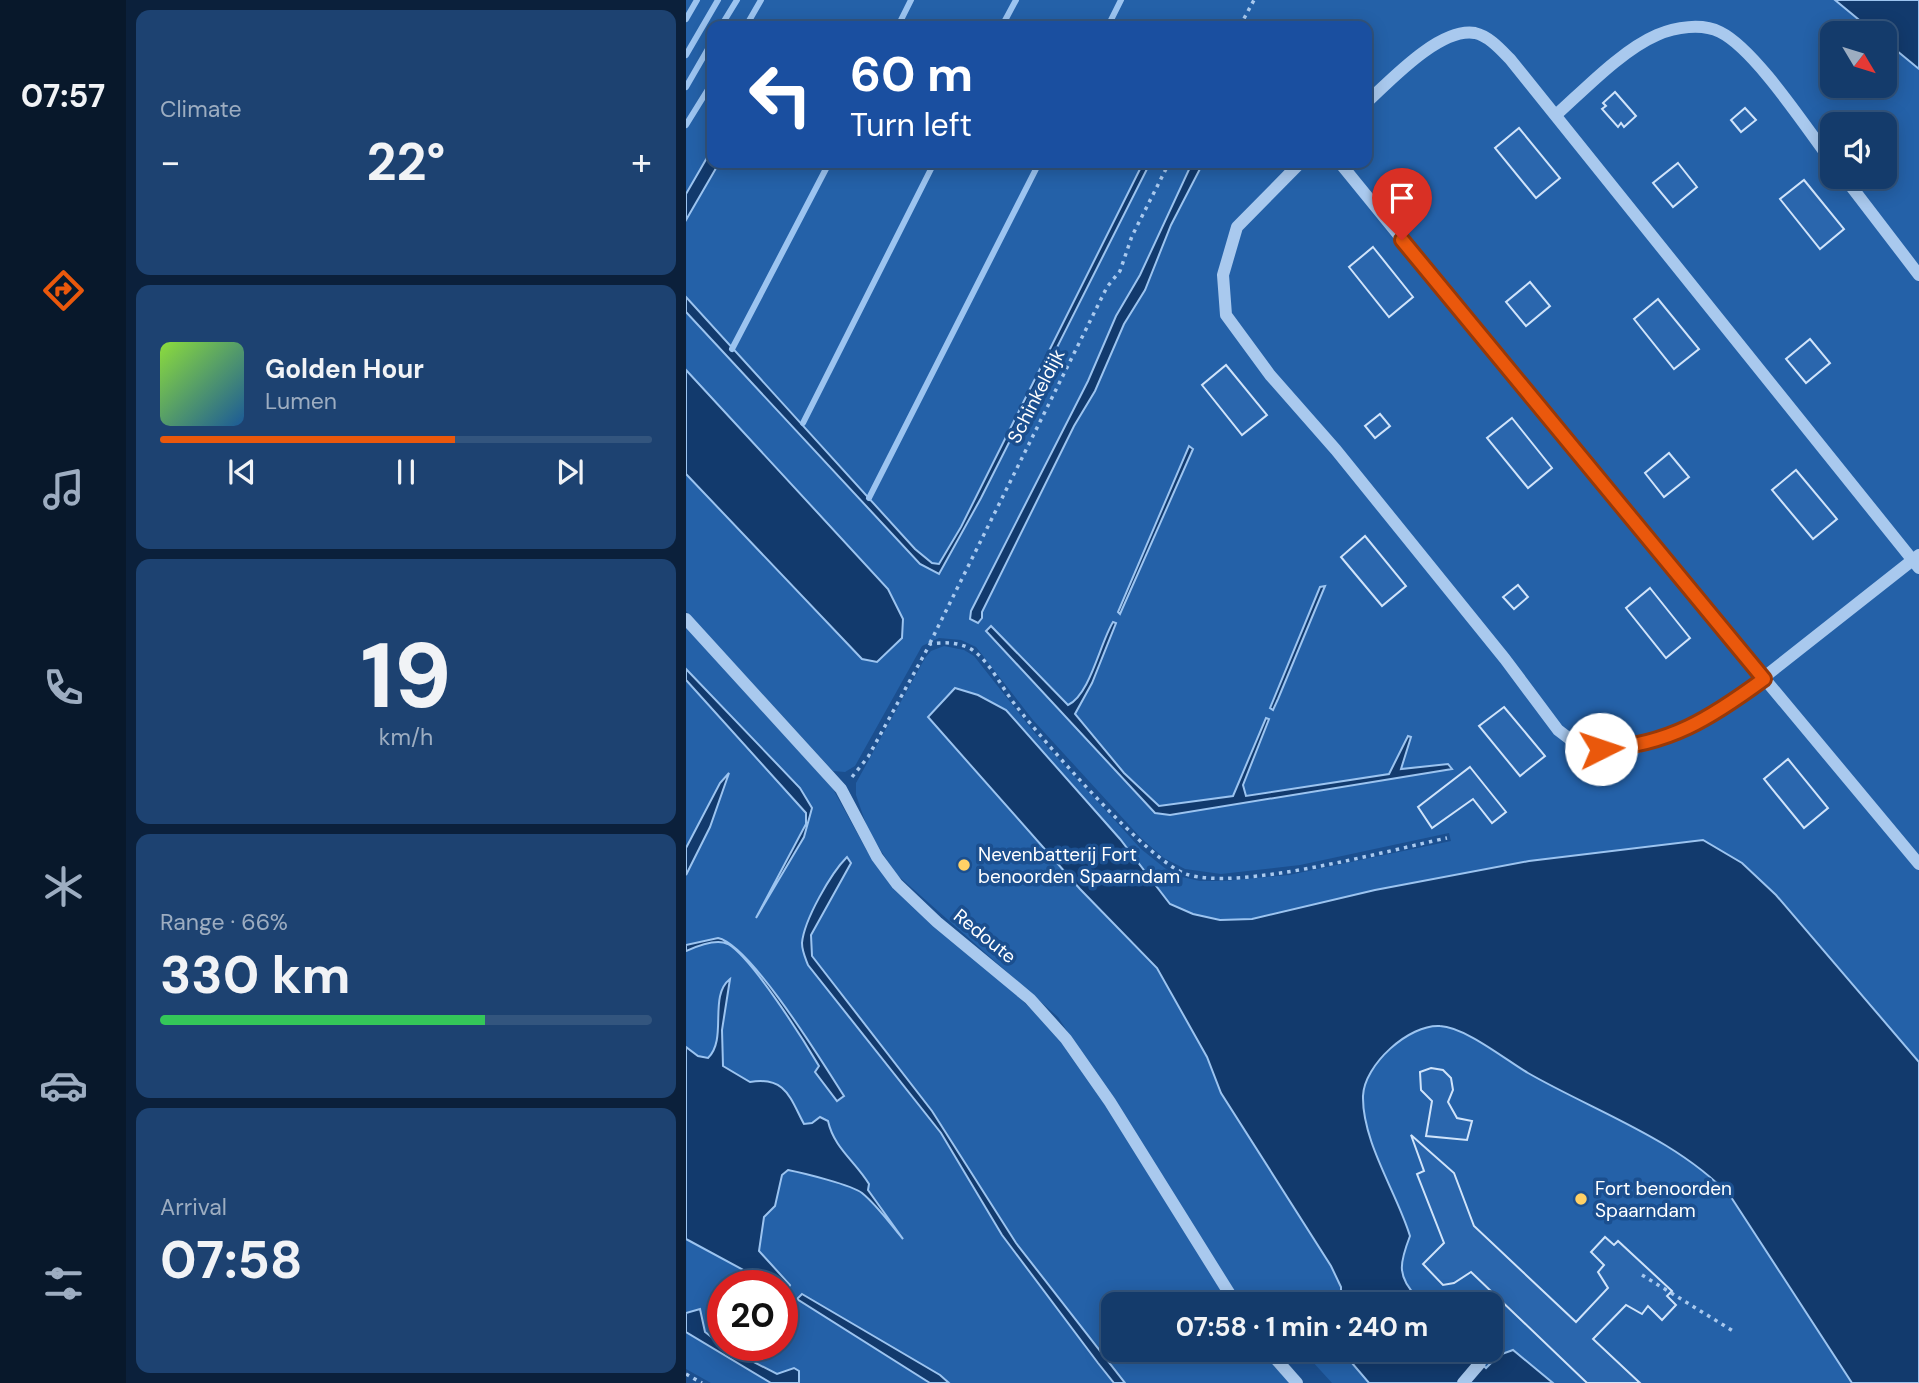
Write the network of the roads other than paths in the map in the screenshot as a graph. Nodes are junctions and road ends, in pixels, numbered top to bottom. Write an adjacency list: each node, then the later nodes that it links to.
1 (1372, 98): 2 (street)
2 (1556, 115): 3 (street); 8 (street)
3 (1820, 147)
4 (1295, 168): 10 (street)
5 (1344, 168): 10 (street)
6 (1853, 189): 7 (street)
7 (1919, 275)
8 (1917, 561): 10 (street)
9 (686, 618): 12 (street, Redoute)
10 (1764, 679): 11 (street)
11 (1919, 864)
12 (1229, 1292)
13 (1278, 1362): 15 (street)
14 (1480, 1363): 16 (street)
15 (1297, 1383)
16 (1463, 1383)

